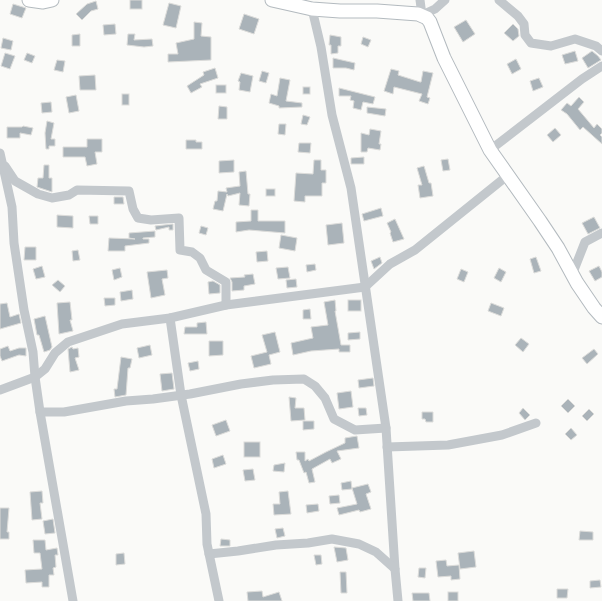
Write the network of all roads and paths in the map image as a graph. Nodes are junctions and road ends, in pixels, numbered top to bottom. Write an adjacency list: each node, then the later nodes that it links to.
1 (29, 0): 2 (street)
2 (52, 0)
3 (272, 0): 7 (street)
4 (420, 0): 8 (street)
5 (445, 0): 8 (street)
6 (499, 0): 9 (street)
7 (312, 9): 8 (street); 16 (street)
8 (422, 15): 11 (street)
9 (602, 51)
10 (602, 66): 11 (street)
11 (490, 150): 13 (street)
12 (0, 158): 17 (street); 20 (street)
13 (507, 176): 15 (street); 16 (street)
14 (602, 233): 15 (street)
15 (572, 275): 19 (street)
16 (365, 287): 17 (street); 25 (street)
17 (226, 305): 18 (street)
18 (170, 318): 20 (street); 22 (street)
19 (602, 318)
20 (35, 377): 21 (street); 23 (street)
21 (0, 390)
22 (181, 395): 23 (street); 25 (street); 27 (street)
23 (40, 412): 29 (street)
24 (536, 423): 26 (street)
25 (386, 428): 26 (street)
26 (387, 447): 28 (street)
27 (209, 554): 28 (street); 30 (street)
28 (395, 569): 31 (street)
29 (72, 601)
30 (219, 601)
31 (398, 601)

